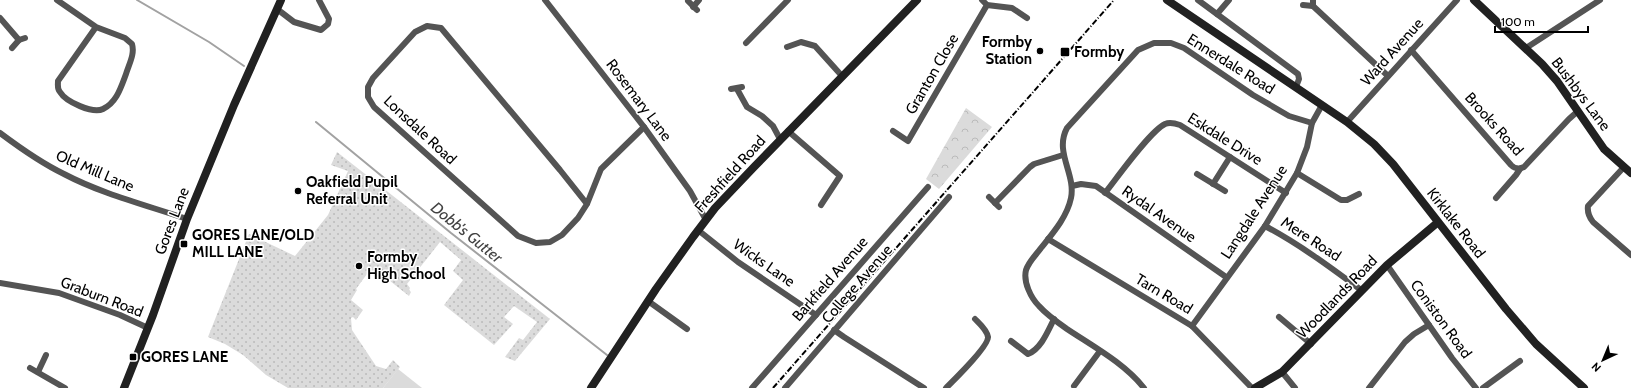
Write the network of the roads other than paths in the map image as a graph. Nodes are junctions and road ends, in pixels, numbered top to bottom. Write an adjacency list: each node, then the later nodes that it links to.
1 (57, 0): 23 (street)
2 (281, 0): 19 (street, Gores Lane)
3 (319, 0): 19 (street)
4 (546, 0): 37 (street, Rosemary Lane)
5 (700, 0): 15 (street)
6 (788, 0): 24 (street)
7 (917, 0): 29 (street, Freshfield Road)
8 (982, 0): 17 (street)
9 (1167, 0): 31 (street, Kirklake Road)
10 (1198, 0): 20 (street)
11 (1229, 0): 20 (street)
12 (1457, 0): 28 (street, Ward Avenue)
13 (1474, 0): 27 (street, Bushbys Lane)
14 (1600, 0): 27 (street)
15 (688, 1)
16 (1313, 3): 18 (street); 30 (street)
17 (987, 4): 22 (street); 42 (street, Granton Close)
18 (1303, 5)
19 (277, 9): 63 (street, Gores Lane)
20 (1217, 14): 31 (street)
21 (0, 18): 26 (street)
22 (1027, 18)
23 (96, 27): 23 (street)
24 (746, 43)
25 (787, 47): 29 (street)
26 (12, 48)
27 (1526, 48): 34 (street, Bushbys Lane)
28 (1411, 50): 30 (street, Ward Avenue); 47 (street, Brooks Road)
29 (842, 76): 38 (street, Freshfield Road)
30 (1388, 76): 35 (street, Ward Avenue)
31 (1296, 87): 33 (street, Kirklake Road)
32 (737, 88): 41 (street)
33 (1322, 105): 35 (street, Kirklake Road); 36 (street, Langdale Avenue)
34 (1578, 111): 46 (street, Bushbys Lane); 47 (street, Brooks Road)
35 (1347, 122): 65 (street, Kirklake Road)
36 (1312, 123): 44 (street, Ennerdale Road); 50 (street, Langdale Avenue)
37 (644, 127): 61 (street, Lonsdale Road); 64 (street, Rosemary Lane)
38 (788, 131): 41 (street, Freshfield Road); 62 (street)
39 (893, 131): 42 (street)
40 (0, 133): 63 (street, Old Mill Lane)
41 (780, 140): 64 (street, Freshfield Road)
42 (908, 141): 43 (street)
43 (915, 145)
44 (1063, 155): 52 (street, Ennerdale Road); 59 (street)
45 (1230, 157): 51 (street); 55 (street, Eskdale Drive); 56 (street, Eskdale Drive)
46 (1624, 167): 48 (street, Bushbys Lane); 69 (street)
47 (1520, 169): 60 (street)
48 (1631, 173)
49 (1197, 174): 51 (street)
50 (1297, 174): 56 (street, Langdale Avenue); 57 (street)
51 (1213, 184): 54 (street)
52 (1072, 186): 55 (street, Rydal Avenue); 68 (street, Ennerdale Road)
53 (928, 187): 75 (street, Barkfield Avenue)
54 (1225, 191)
55 (1105, 192): 71 (street, Rydal Avenue)
56 (1286, 193): 66 (street, Langdale Avenue)
57 (1359, 194)
58 (949, 196): 83 (street, College Avenue)
59 (989, 197)
60 (1496, 198)
61 (587, 204): 61 (street, Lonsdale Road)
62 (821, 205)
63 (187, 219): 81 (street, Gores Lane)
64 (706, 220): 67 (street, Freshfield Road)
65 (1437, 223): 70 (street, Woodlands Road); 107 (street, Kirklake Road)
66 (1265, 226): 71 (street, Langdale Avenue); 73 (street, Mere Road)
67 (698, 230): 74 (street, Freshfield Road); 75 (street, Wicks Lane)
68 (1048, 239): 78 (street, Ennerdale Road); 80 (street, Tarn Road)
69 (1631, 255)
70 (1387, 265): 73 (street, Woodlands Road); 79 (street, Coniston Road)
71 (1226, 278): 80 (street, Langdale Avenue)
72 (0, 283): 81 (street, Graburn Road)
73 (1361, 290): 85 (street, Woodlands Road)
74 (648, 301): 82 (street); 95 (street, Freshfield Road)
75 (816, 315): 96 (street, Barkfield Avenue)
76 (1279, 317): 85 (street)
77 (975, 319): 99 (street)
78 (1054, 319): 84 (street); 86 (street, Ennerdale Road)
79 (1429, 325): 104 (street); 105 (street, Coniston Road)
80 (1192, 326): 101 (street, Tarn Road)
81 (148, 328): 94 (street, Gores Lane)
82 (687, 329)
83 (834, 330): 97 (street, College Avenue); 98 (street)
84 (1011, 341)
85 (1310, 344): 91 (street, Woodlands Road)
86 (1100, 351): 92 (street); 100 (street, Ennerdale Road)
87 (46, 355): 90 (street)
88 (1520, 361): 106 (street)
89 (30, 368): 90 (street)
90 (38, 372): 93 (street)
91 (1282, 372): 102 (street, Woodlands Road); 103 (street)
92 (1074, 386)
93 (65, 388)
94 (124, 388)
95 (591, 388)
96 (752, 388)
97 (786, 388)
98 (924, 388)
99 (946, 388)
100 (1144, 388)
101 (1252, 388)
102 (1255, 388)
103 (1295, 388)
104 (1369, 388)
105 (1476, 388)
106 (1483, 388)
107 (1584, 388)

